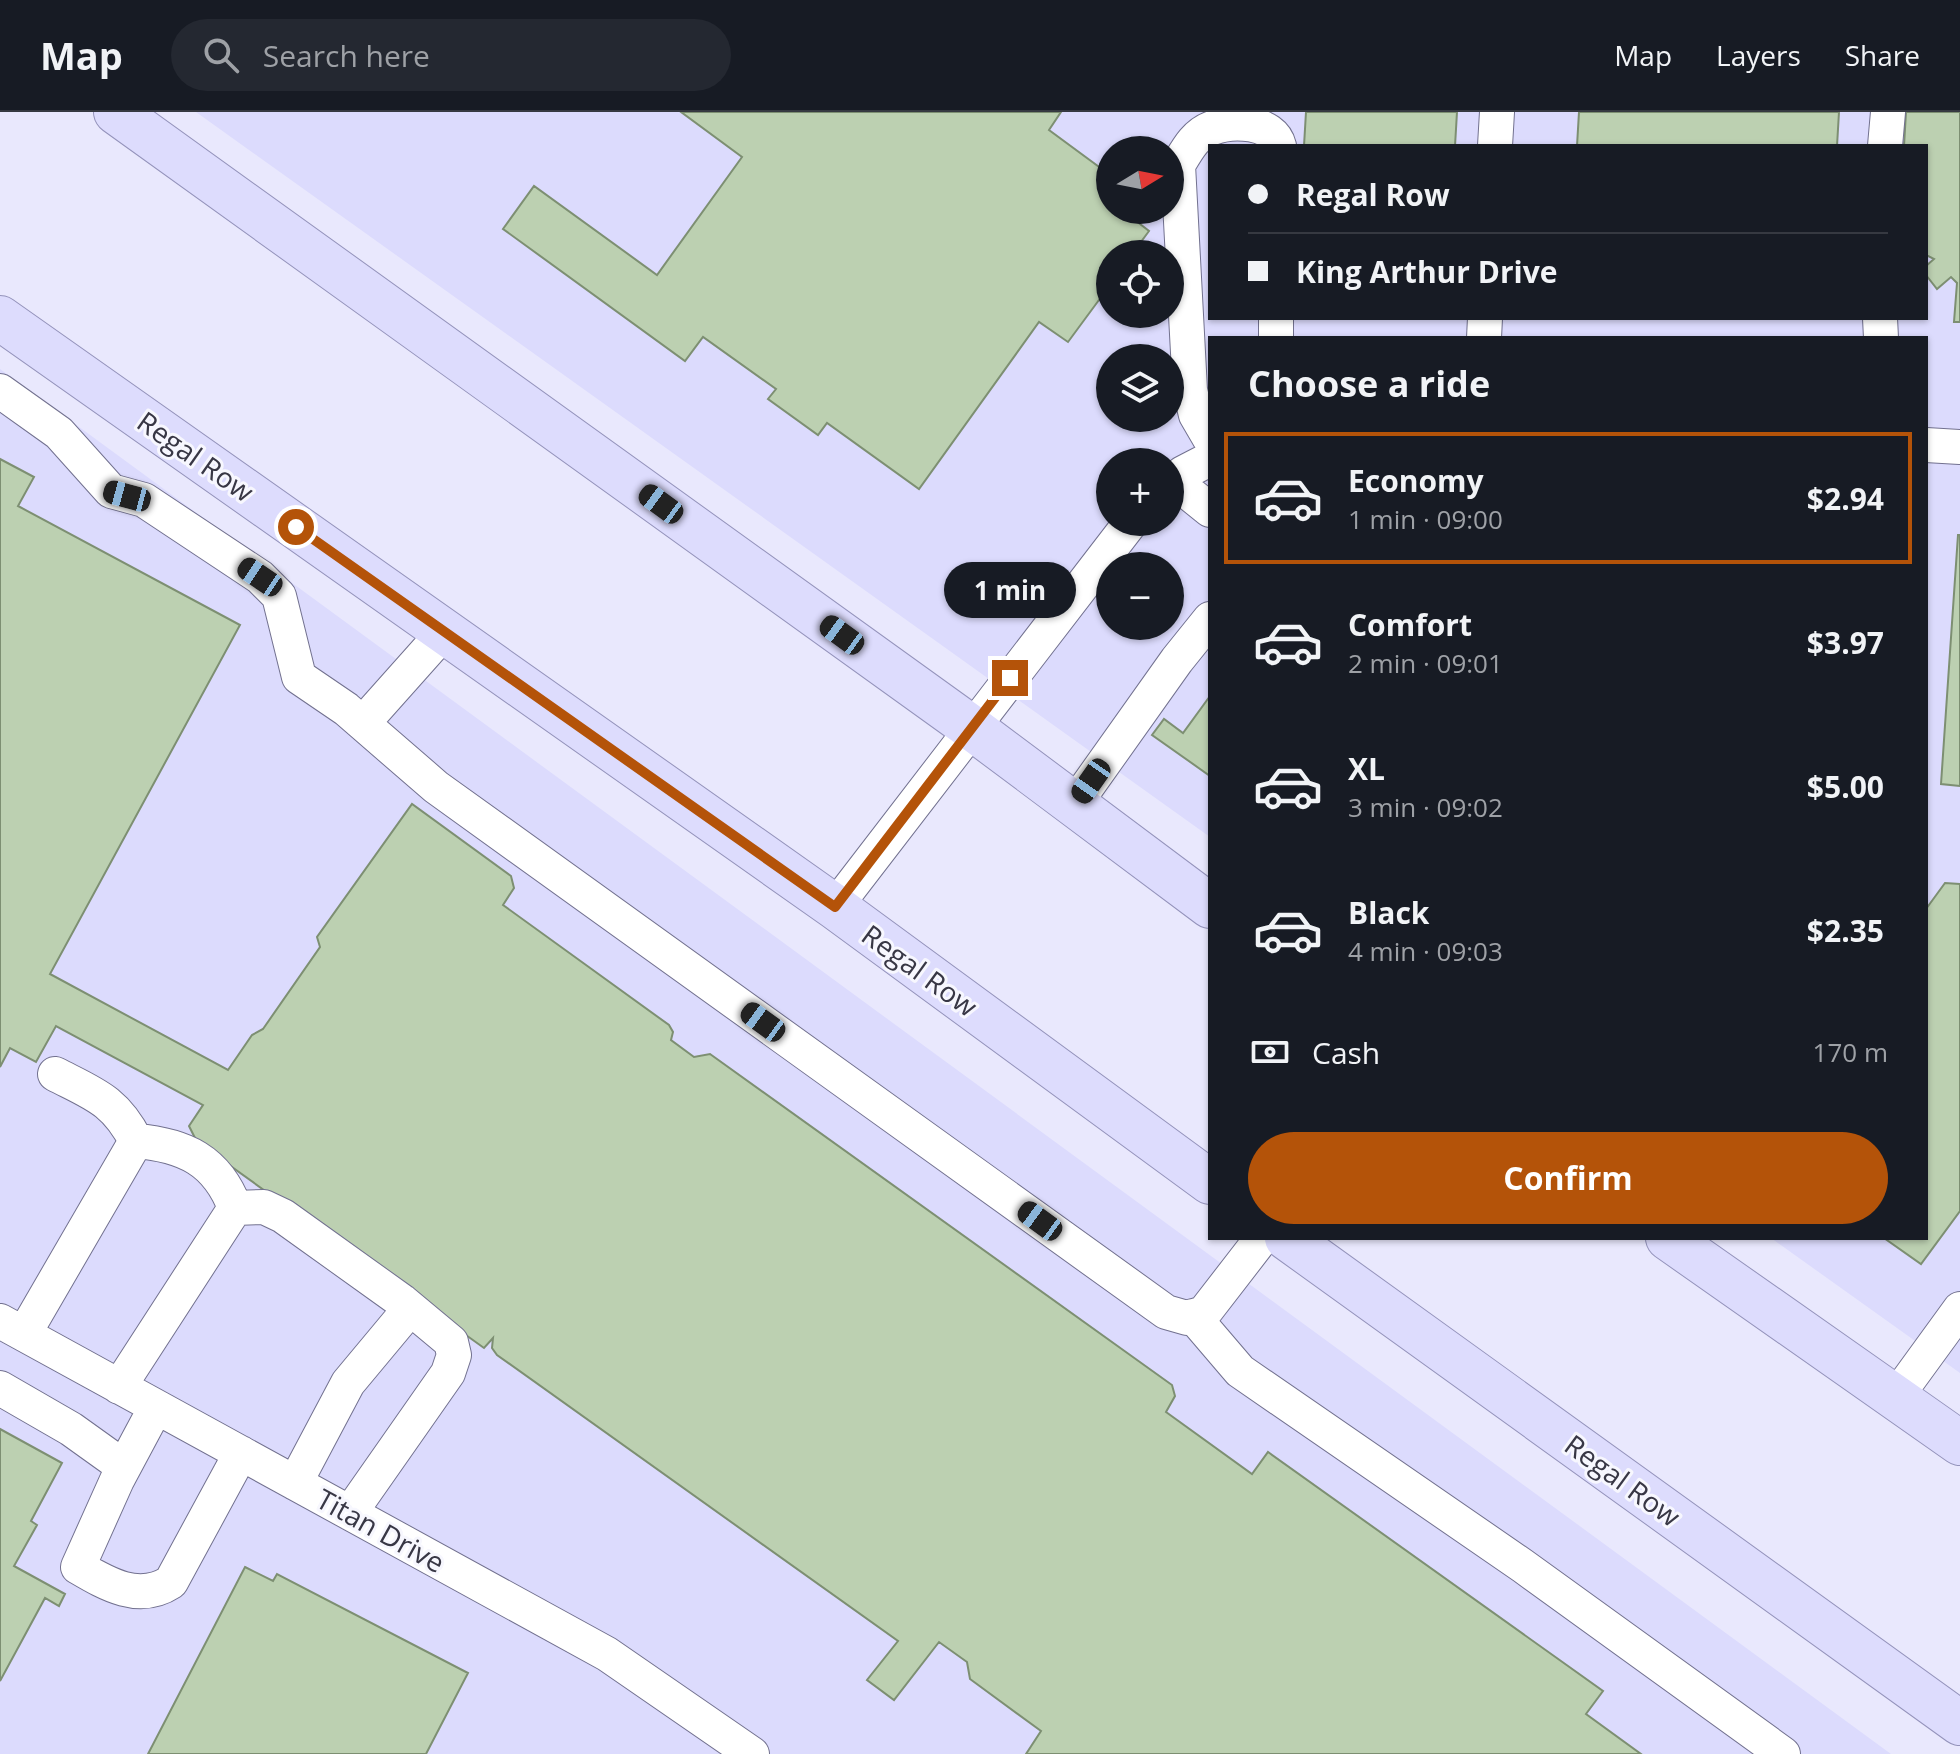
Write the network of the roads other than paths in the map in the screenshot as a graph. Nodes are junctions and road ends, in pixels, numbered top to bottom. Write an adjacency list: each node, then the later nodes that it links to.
1 (116, 112): 20 (main road)
2 (1497, 112): 5 (street)
3 (1888, 112): 6 (street)
4 (1279, 144): 9 (street)
5 (1495, 144)
6 (1885, 144)
7 (0, 318): 18 (main road, Regal Row)
8 (0, 391): 19 (street)
9 (1208, 436)
10 (1928, 445): 11 (street)
11 (1960, 447)
12 (1208, 460): 13 (street)
13 (1184, 475)
14 (1184, 492): 15 (street)
15 (1208, 509)
16 (1120, 536): 20 (street)
17 (1208, 622): 21 (street)
18 (445, 631): 19 (street); 23 (main road, Regal Row)
19 (363, 723): 33 (street)
20 (972, 728): 21 (main road); 23 (street)
21 (1074, 805): 22 (main road)
22 (1208, 905)
23 (835, 907): 26 (main road, Regal Row)
24 (55, 1074): 25 (street)
25 (136, 1141): 27 (street); 34 (street)
26 (1208, 1181)
27 (235, 1208): 31 (street); 35 (street)
28 (1260, 1240): 33 (street)
29 (1290, 1240): 44 (main road, Regal Row)
30 (1671, 1240): 37 (main road)
31 (403, 1302): 42 (street); 43 (street)
32 (1960, 1309): 37 (street)
33 (1193, 1316): 46 (street)
34 (12, 1328): 35 (street, Titan Drive)
35 (119, 1387): 38 (street, Titan Drive)
36 (0, 1388): 41 (street)
37 (1896, 1397): 39 (main road)
38 (156, 1407): 40 (street, Titan Drive); 41 (street)
39 (1960, 1443)
40 (241, 1453): 41 (street); 42 (street, Titan Drive)
41 (124, 1467)
42 (295, 1483): 43 (street, Titan Drive)
43 (350, 1513): 45 (street, Titan Drive)
44 (1960, 1723)
45 (752, 1754)
46 (1783, 1754)

